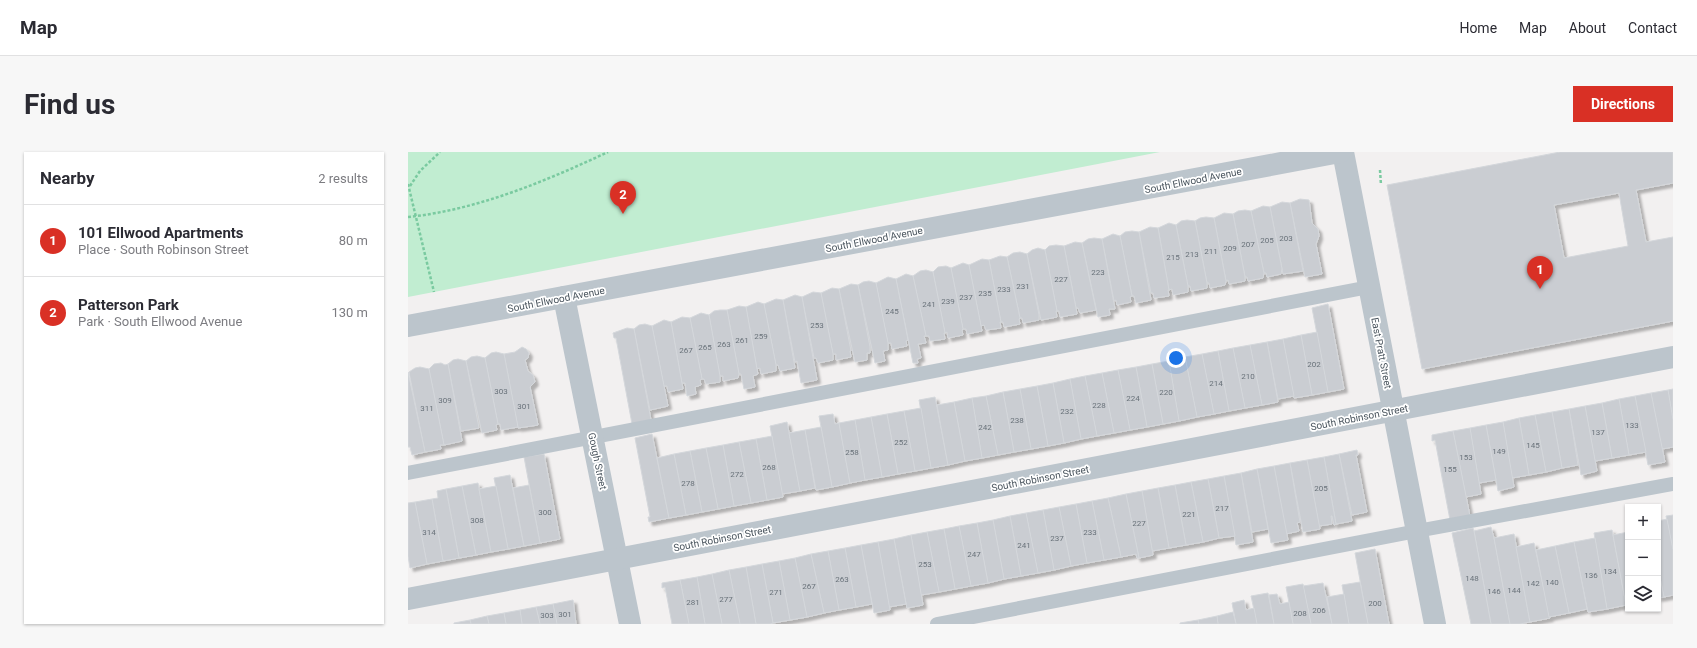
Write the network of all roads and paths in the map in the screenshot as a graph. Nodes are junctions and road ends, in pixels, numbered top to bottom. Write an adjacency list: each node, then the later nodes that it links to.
1 (440, 152): 6 (path)
2 (608, 152): 8 (path)
3 (1340, 152): 12 (street, South Ellwood Avenue)
4 (1344, 152): 10 (street, East Pratt Street)
5 (1380, 170): 7 (path)
6 (409, 185): 8 (path)
7 (1381, 185)
8 (416, 216): 9 (path); 11 (path)
9 (408, 217)
10 (1369, 287): 15 (street, East Pratt Street); 16 (lane)
11 (434, 292)
12 (564, 297): 13 (street, South Ellwood Avenue); 16 (street, Gough Street)
13 (408, 326)
14 (1673, 357): 15 (street, South Robinson Street)
15 (1393, 410): 19 (street, East Pratt Street); 20 (street, South Robinson Street)
16 (593, 438): 17 (lane); 20 (street, Gough Street)
17 (408, 473)
18 (1673, 484): 19 (lane)
19 (1416, 531): 23 (lane); 24 (street, East Pratt Street)
20 (618, 559): 21 (street, South Robinson Street); 22 (street, Gough Street)
21 (408, 599)
22 (630, 624)
23 (937, 624)
24 (1435, 624)

